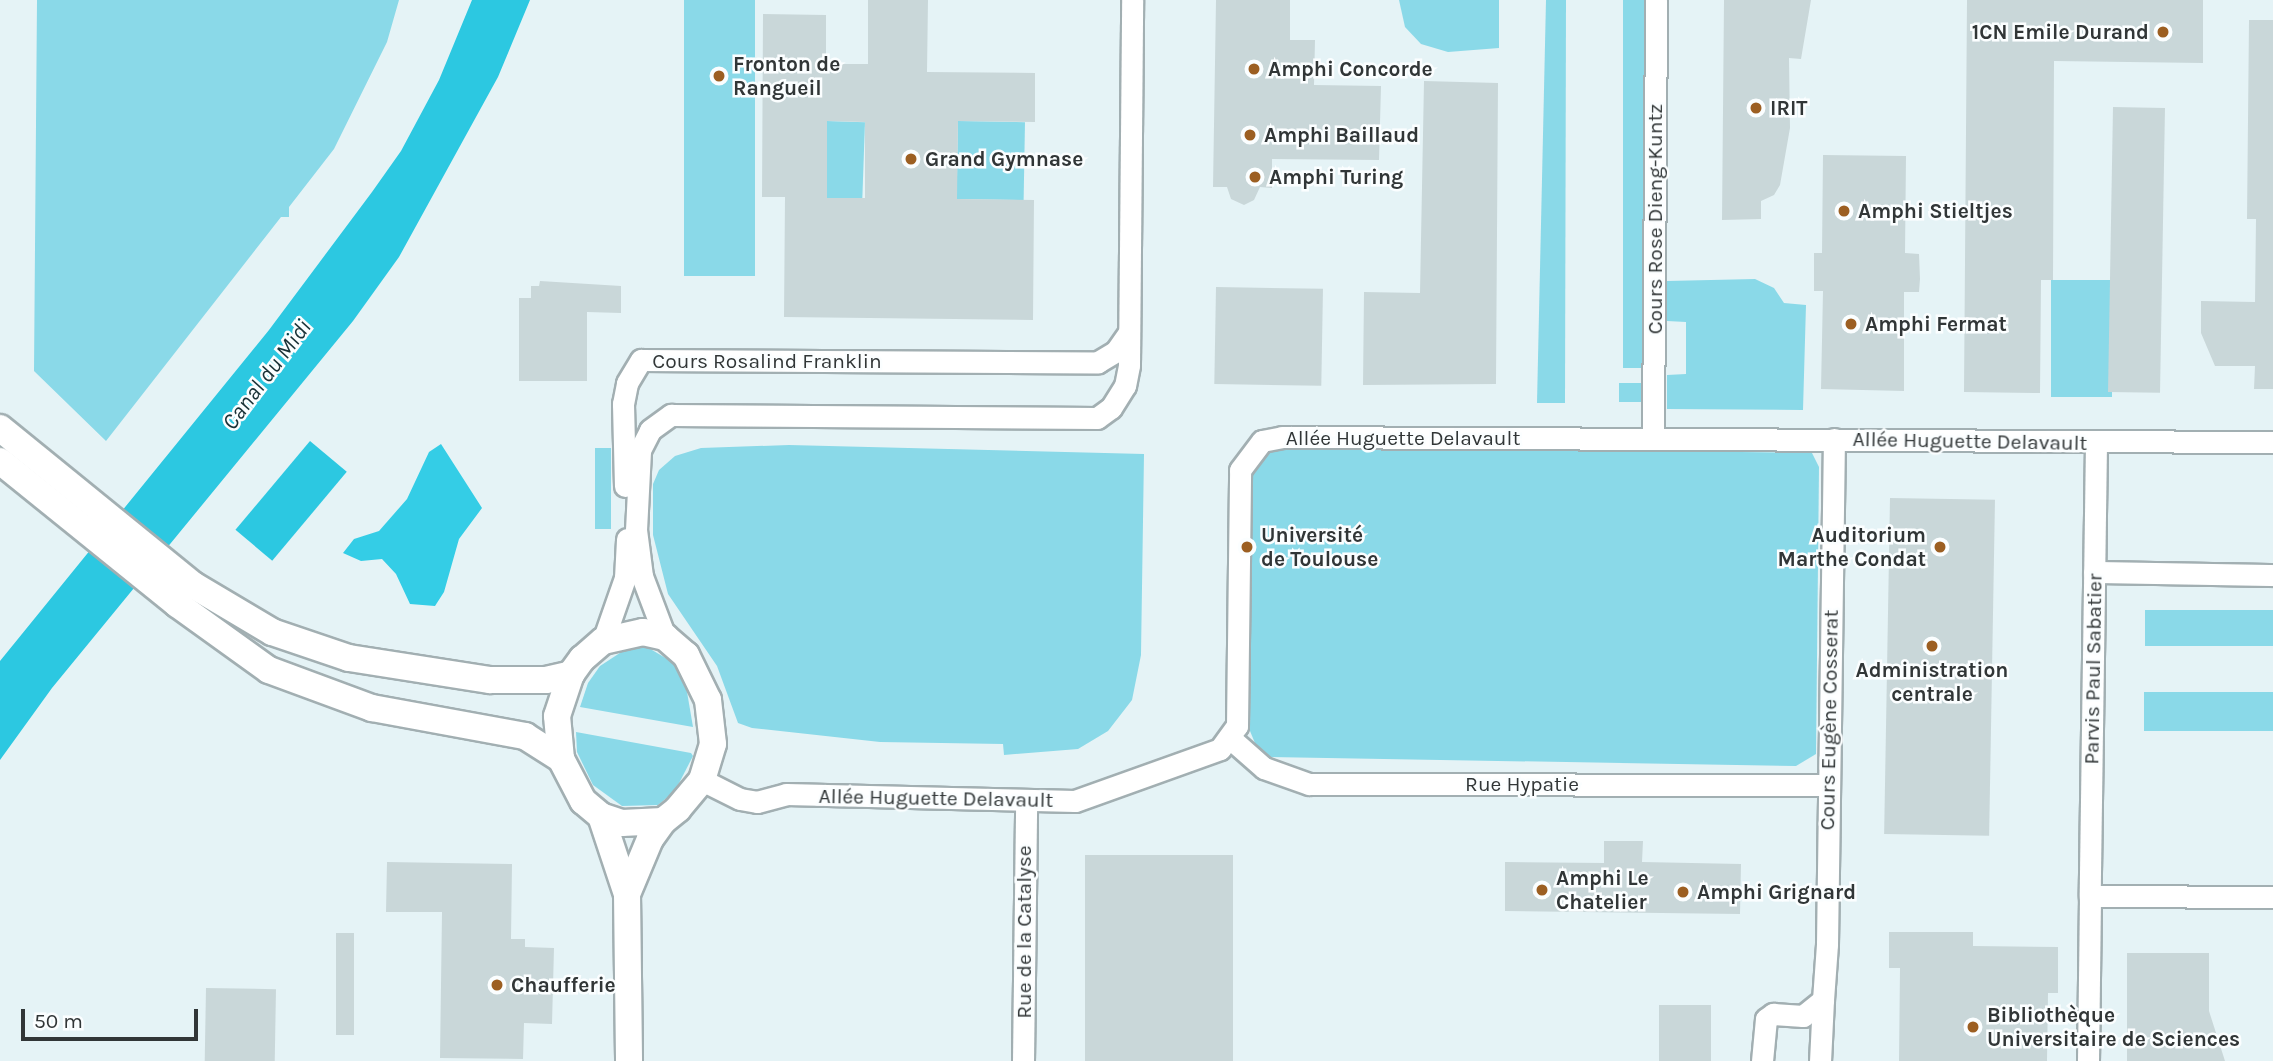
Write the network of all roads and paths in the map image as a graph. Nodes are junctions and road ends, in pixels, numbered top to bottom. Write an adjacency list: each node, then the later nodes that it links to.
1 (1132, 0): 3 (street)
2 (1656, 0): 5 (street, Cours Rose Dieng-Kuntz)
3 (1128, 334): 14 (street); 15 (street, Cours Rosalind Franklin)
4 (0, 428): 10 (street)
5 (1653, 438): 6 (street, Allée Huguette Delavault); 17 (street, Allée Huguette Delavault)
6 (1834, 439): 8 (street, Allée Huguette Delavault); 20 (street, Cours Eugène Cosserat)
7 (2273, 442): 8 (street, Allée Huguette Delavault)
8 (2096, 443): 11 (street, Parvis Paul Sabatier)
9 (0, 461): 10 (street)
10 (75, 508): 13 (street)
11 (2094, 572): 12 (street); 25 (street, Parvis Paul Sabatier)
12 (2273, 575)
13 (185, 595): 16 (street); 18 (street)
14 (665, 637): 15 (street); 19 (street)
15 (603, 641): 16 (street)
16 (571, 674): 18 (street)
17 (1231, 739): 20 (street, Rue Hypatie); 21 (street, Allée Huguette Delavault)
18 (561, 759): 22 (street)
19 (702, 780): 21 (street, Allée Huguette Delavault); 23 (street)
20 (1828, 785): 27 (street, Cours Eugène Cosserat)
21 (1026, 803): 29 (street, Rue de la Catalyse)
22 (601, 816): 23 (street); 24 (street)
23 (663, 821): 24 (street)
24 (627, 894): 28 (street)
25 (2090, 896): 26 (street); 32 (street, Parvis Paul Sabatier)
26 (2273, 897)
27 (1823, 1000): 30 (street); 31 (street, Cours Eugène Cosserat)
28 (629, 1061)
29 (1023, 1061)
30 (1762, 1061)
31 (1820, 1061)
32 (2088, 1061)

